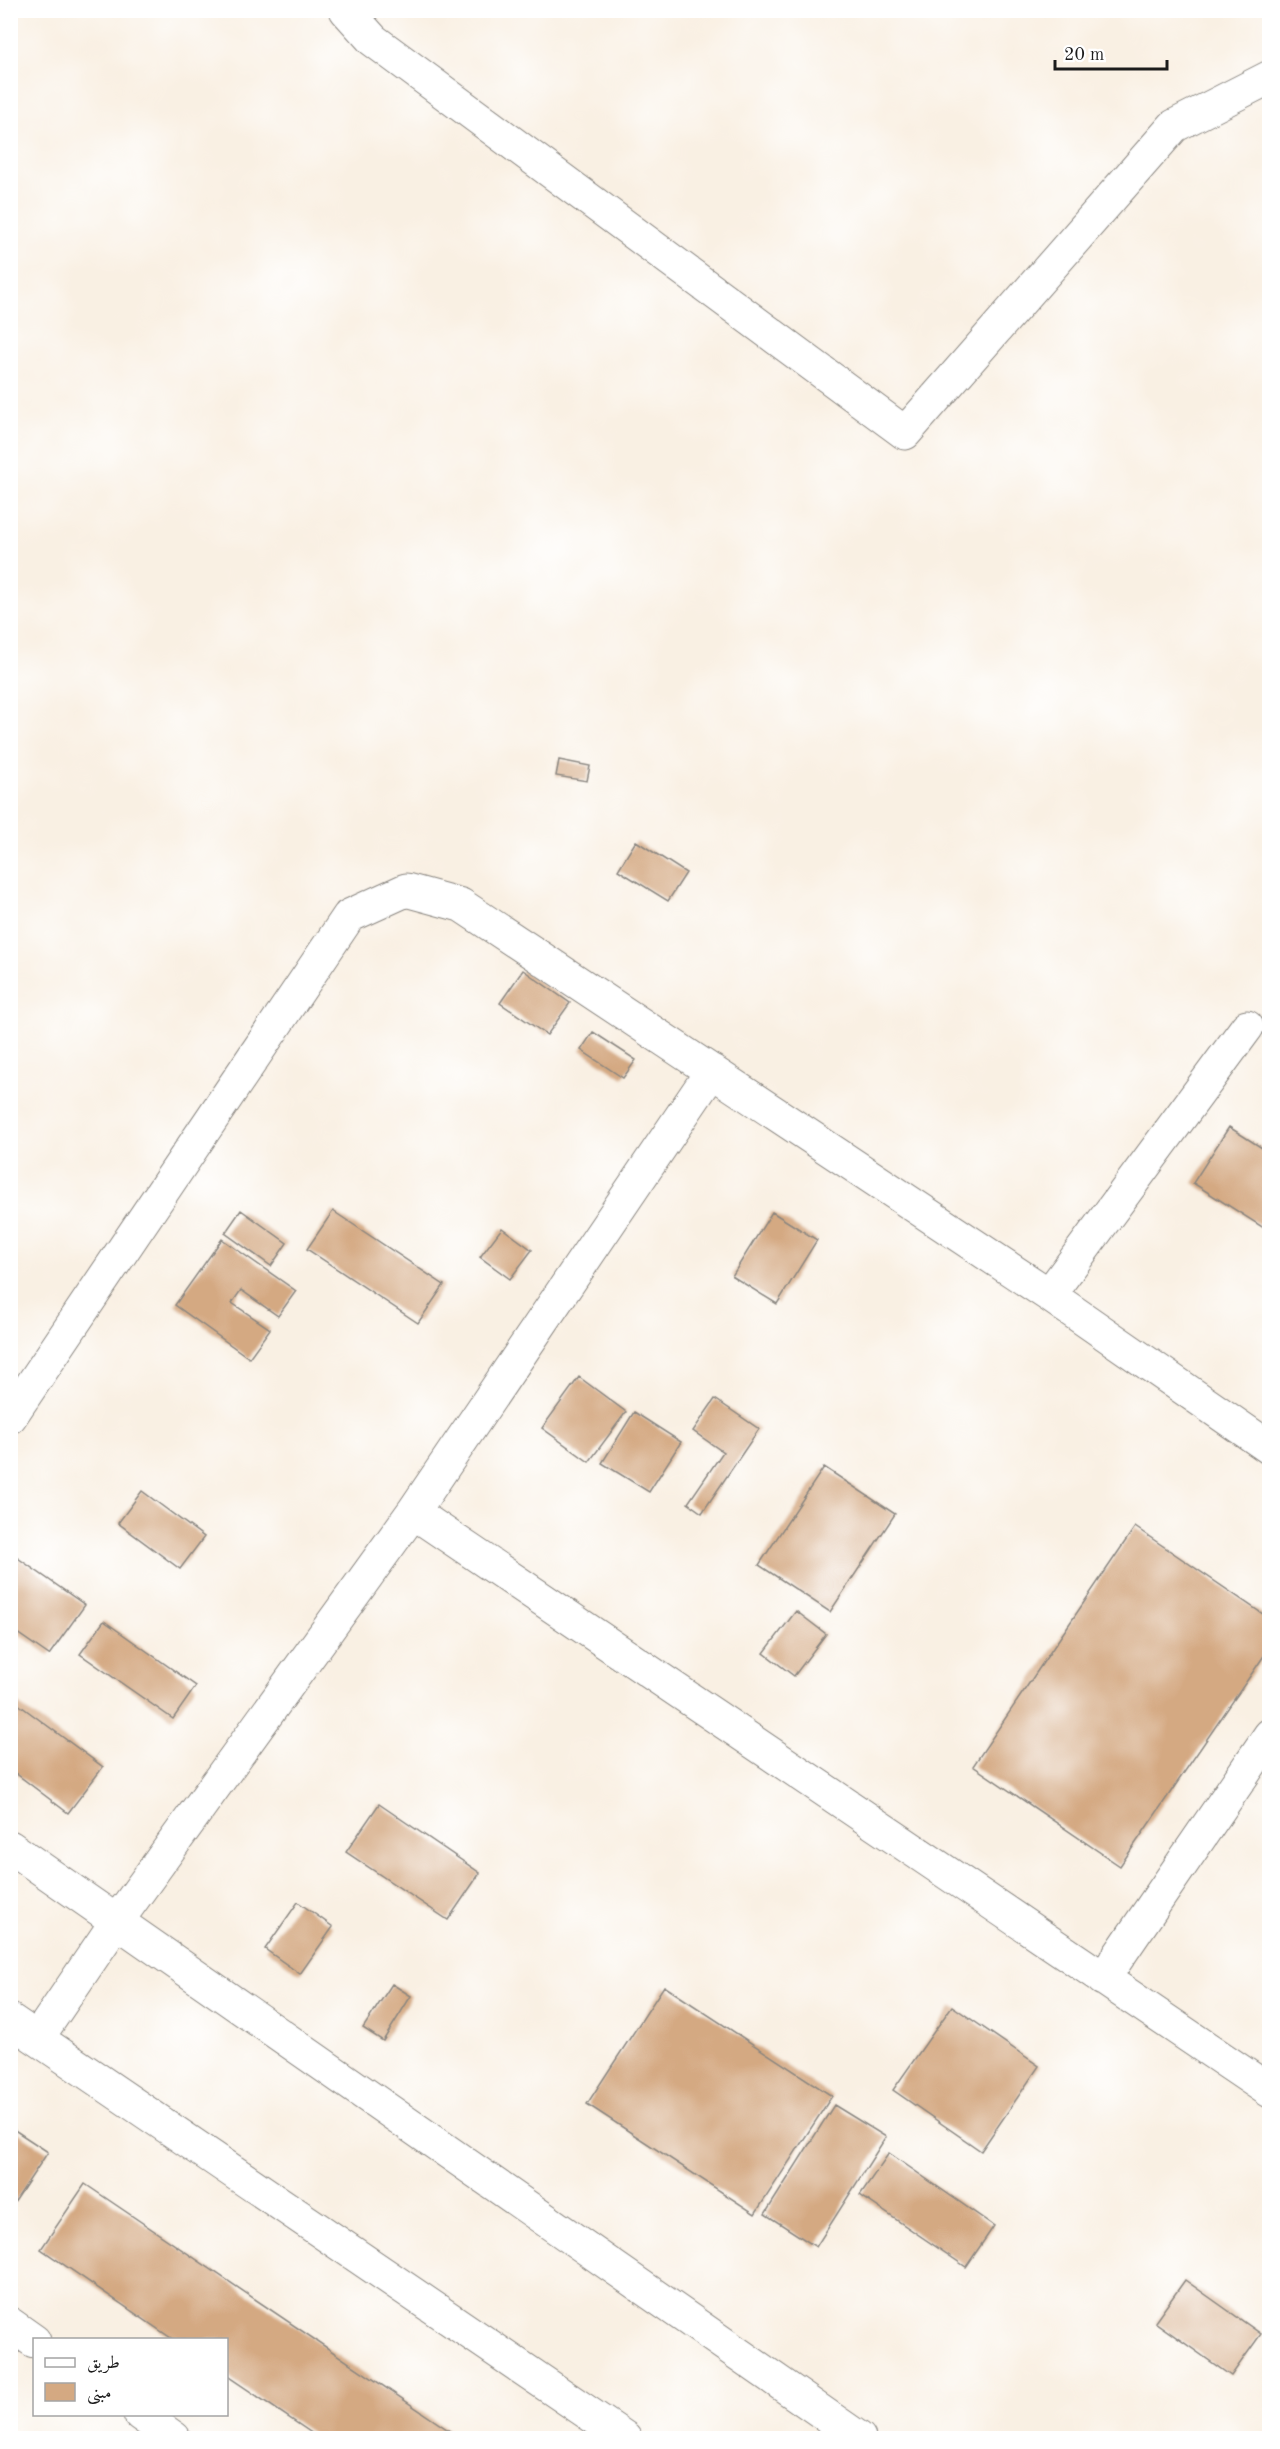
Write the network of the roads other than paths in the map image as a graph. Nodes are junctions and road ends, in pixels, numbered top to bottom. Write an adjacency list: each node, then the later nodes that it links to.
1 (346, 10): 2 (street)
2 (1269, 76)
3 (1247, 1027): 5 (street)
4 (712, 1071): 5 (street); 6 (street); 8 (street)
5 (1049, 1295): 7 (street)
6 (10, 1417)
7 (1269, 1448)
8 (413, 1512): 11 (street); 12 (street)
9 (1269, 1735): 12 (street)
10 (10, 1847): 11 (street)
11 (117, 1920): 14 (street); 21 (street)
12 (1103, 1978): 15 (street)
13 (10, 2020): 14 (street)
14 (38, 2037): 20 (street)
15 (1269, 2091)
16 (10, 2324): 17 (street)
17 (33, 2339)
18 (141, 2416): 19 (street)
19 (174, 2439)
20 (625, 2439)
21 (859, 2439)

